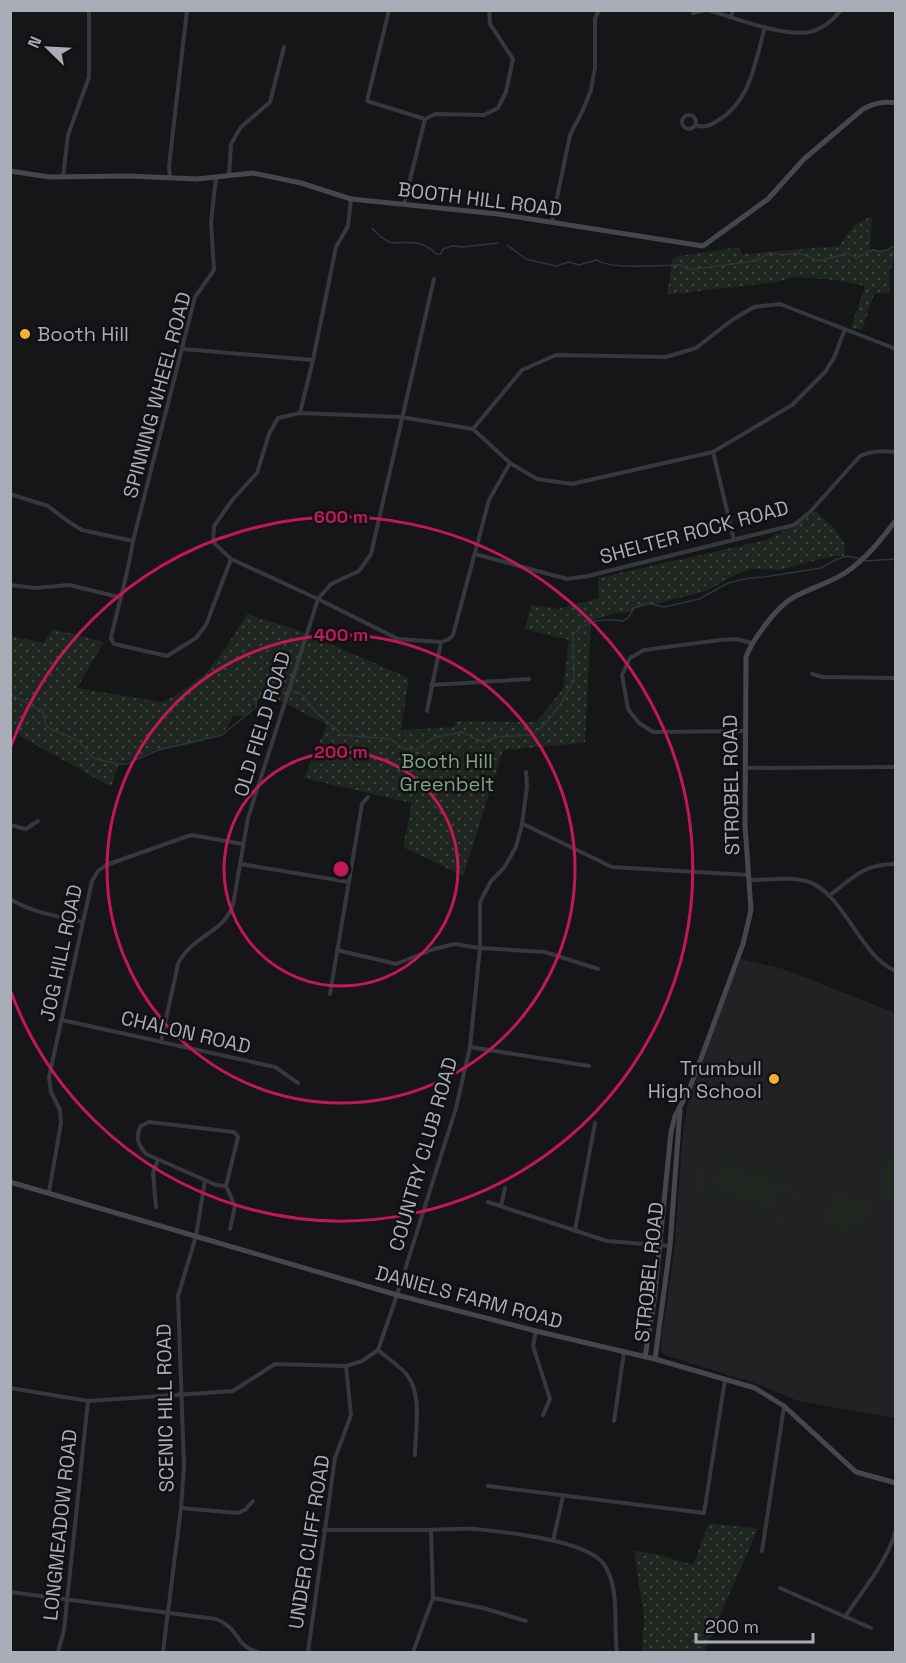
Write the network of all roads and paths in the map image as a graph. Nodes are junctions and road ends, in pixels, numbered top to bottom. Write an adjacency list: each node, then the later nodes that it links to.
1 (89, 10): 18 (street)
2 (188, 10): 19 (street)
3 (389, 10): 14 (street)
4 (489, 10): 14 (street)
5 (599, 10): 23 (street)
6 (707, 10): 9 (street); 10 (street)
7 (733, 10): 10 (street)
8 (841, 10): 11 (street)
9 (693, 13)
10 (730, 17): 11 (street)
11 (765, 27): 15 (street)
12 (284, 47): 17 (street)
13 (896, 104): 23 (street, BOOTH HILL ROAD)
14 (425, 119): 22 (street)
15 (695, 125)
16 (10, 171): 18 (street, BOOTH HILL ROAD)
17 (229, 175): 20 (street, BOOTH HILL ROAD); 21 (street, BOOTH HILL ROAD)
18 (63, 178): 19 (street, BOOTH HILL ROAD)
19 (171, 178): 20 (street, BOOTH HILL ROAD)
20 (216, 178): 26 (street, SPINNING WHEEL ROAD)
21 (351, 199): 22 (street, BOOTH HILL ROAD); 28 (street)
22 (404, 204): 23 (street, BOOTH HILL ROAD)
23 (552, 222)
24 (434, 279): 30 (street)
25 (845, 329): 27 (street); 31 (street); 32 (street)
26 (183, 349): 28 (street); 38 (street, SPINNING WHEEL ROAD)
27 (896, 349)
28 (313, 360): 29 (street)
29 (300, 413): 30 (street); 40 (street)
30 (401, 417): 31 (street); 43 (street)
31 (473, 429): 34 (street)
32 (713, 452): 34 (street); 37 (street)
33 (896, 452): 37 (street, SHELTER ROCK ROAD)
34 (510, 463): 39 (street)
35 (10, 494): 38 (street)
36 (896, 520): 45 (street, STROBEL ROAD)
37 (734, 540): 39 (street, SHELTER ROCK ROAD)
38 (133, 541): 42 (street, SPINNING WHEEL ROAD)
39 (475, 554): 44 (street)
40 (231, 559): 42 (street, SPINNING WHEEL ROAD); 43 (street)
41 (10, 585): 42 (street)
42 (119, 597)
43 (318, 598): 44 (street); 59 (street, OLD FIELD ROAD)
44 (441, 642): 49 (street)
45 (751, 643): 51 (street, STROBEL ROAD); 51 (street)
46 (812, 674): 47 (street)
47 (896, 678)
48 (529, 679): 49 (street)
49 (432, 685): 50 (street)
50 (427, 711)
51 (745, 731): 53 (street, STROBEL ROAD)
52 (896, 767): 53 (street)
53 (745, 768): 62 (street, STROBEL ROAD)
54 (526, 772): 57 (street, COUNTRY CLUB ROAD)
55 (368, 797): 63 (street)
56 (38, 821): 58 (street)
57 (522, 824): 62 (street); 67 (street, COUNTRY CLUB ROAD)
58 (10, 825)
59 (243, 844): 60 (street, OLD FIELD ROAD); 66 (street, JOG HILL ROAD)
60 (240, 864): 63 (street); 73 (street, OLD FIELD ROAD)
61 (896, 864): 64 (street)
62 (749, 877): 64 (street); 77 (street, STROBEL ROAD)
63 (349, 882): 68 (street)
64 (829, 896): 70 (street)
65 (10, 899): 66 (street)
66 (82, 922): 72 (street, JOG HILL ROAD)
67 (480, 948): 68 (street); 69 (street); 74 (street, COUNTRY CLUB ROAD)
68 (337, 950): 71 (street)
69 (598, 969)
70 (896, 971)
71 (330, 994)
72 (62, 1020): 73 (street, CHALON ROAD); 86 (street, JOG HILL ROAD)
73 (161, 1042): 76 (street, CHALON ROAD)
74 (470, 1047): 75 (street); 95 (street, COUNTRY CLUB ROAD)
75 (589, 1066)
76 (298, 1083)
77 (680, 1108): 79 (street, STROBEL ROAD); 80 (street, STROBEL ROAD)
78 (595, 1123): 91 (street)
79 (668, 1151): 80 (street); 93 (street, STROBEL ROAD)
80 (675, 1152): 94 (street, STROBEL ROAD)
81 (158, 1160): 82 (street); 84 (street); 89 (street)
82 (205, 1180): 84 (street); 92 (street, SCENIC HILL ROAD)
83 (10, 1182): 86 (street, DANIELS FARM ROAD)
84 (226, 1186): 90 (street)
85 (505, 1188): 88 (street)
86 (49, 1192): 92 (street, DANIELS FARM ROAD)
87 (488, 1202): 88 (street)
88 (501, 1206): 91 (street)
89 (156, 1207)
90 (230, 1229)
91 (575, 1230): 93 (street)
92 (196, 1236): 95 (street, DANIELS FARM ROAD); 104 (street, SCENIC HILL ROAD)
93 (660, 1245): 94 (street); 99 (street, STROBEL ROAD)
94 (670, 1246): 100 (street, STROBEL ROAD)
95 (397, 1295): 96 (street, DANIELS FARM ROAD); 97 (street, COUNTRY CLUB ROAD)
96 (536, 1331): 98 (street, DANIELS FARM ROAD); 107 (street)
97 (378, 1350): 101 (street); 109 (street)
98 (624, 1352): 99 (street, DANIELS FARM ROAD); 108 (street)
99 (645, 1357): 100 (street, DANIELS FARM ROAD)
100 (655, 1359): 102 (street, DANIELS FARM ROAD)
101 (346, 1366): 104 (street); 115 (street, UNDER CLIFF ROAD)
102 (725, 1380): 106 (street, DANIELS FARM ROAD); 112 (street)
103 (10, 1388): 105 (street)
104 (180, 1394): 105 (street); 114 (street, SCENIC HILL ROAD)
105 (88, 1401): 123 (street, LONGMEADOW ROAD)
106 (784, 1406): 110 (street, DANIELS FARM ROAD); 119 (street)
107 (543, 1415)
108 (614, 1421)
109 (415, 1455)
110 (896, 1483)
111 (488, 1486): 112 (street)
112 (563, 1496): 118 (street)
113 (253, 1501): 114 (street)
114 (181, 1508): 124 (street, SCENIC HILL ROAD)
115 (324, 1530): 116 (street); 131 (street, UNDER CLIFF ROAD)
116 (431, 1530): 118 (street); 122 (street)
117 (896, 1530): 125 (street)
118 (553, 1541): 133 (street)
119 (762, 1551)
120 (780, 1588): 125 (street)
121 (10, 1592): 123 (street)
122 (433, 1598): 126 (street); 132 (street)
123 (66, 1601): 124 (street); 128 (street, LONGMEADOW ROAD)
124 (168, 1612): 129 (street, SCENIC HILL ROAD); 130 (street)
125 (845, 1617): 127 (street)
126 (526, 1621)
127 (871, 1629)
128 (58, 1653)
129 (163, 1653)
130 (257, 1653)
131 (308, 1653)
132 (413, 1653)
133 (616, 1653)

